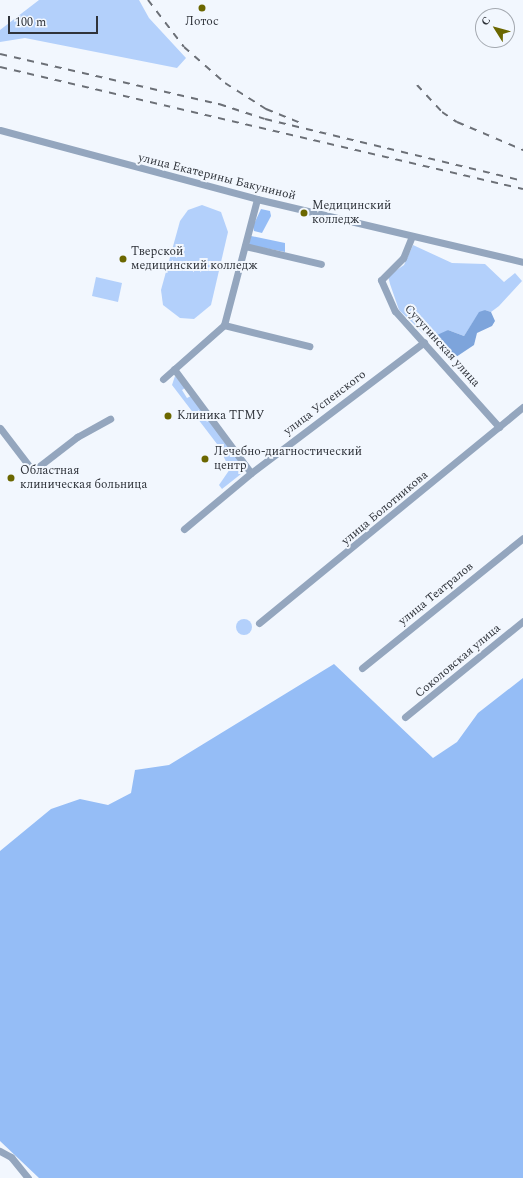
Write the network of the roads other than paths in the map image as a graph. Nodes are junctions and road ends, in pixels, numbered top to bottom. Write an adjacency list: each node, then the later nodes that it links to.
1 (0, 130): 2 (street, улица Екатерины Бакуниной)
2 (257, 199): 3 (street, улица Екатерины Бакуниной); 4 (street)
3 (412, 236): 5 (street, улица Екатерины Бакуниной); 8 (street, Сутугинская улица)
4 (245, 246): 6 (street); 7 (street)
5 (523, 262)
6 (321, 264)
7 (224, 325): 9 (street); 10 (street)
8 (424, 342): 14 (street, Сутугинская улица); 16 (street, улица Успенского)
9 (309, 346)
10 (174, 369): 11 (street); 16 (street)
11 (163, 379)
12 (523, 406): 14 (street, улица Болотникова)
13 (110, 420): 15 (street)
14 (499, 426): 20 (street, улица Болотникова)
15 (0, 428)
16 (251, 473): 17 (street, улица Успенского)
17 (184, 529)
18 (523, 538): 21 (street, улица Театралов)
19 (523, 621): 22 (street, Соколовская улица)
20 (259, 623)
21 (362, 668)
22 (405, 717)
23 (0, 1151): 24 (street)
24 (28, 1178)

